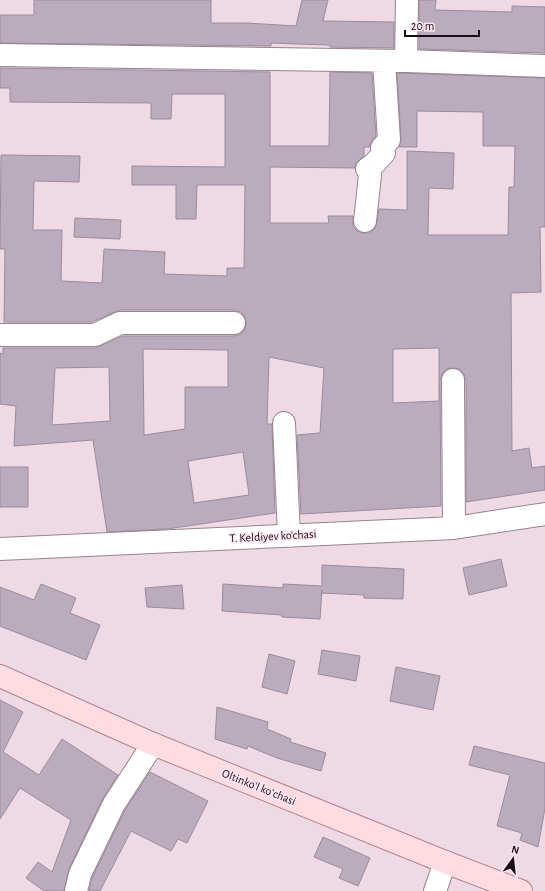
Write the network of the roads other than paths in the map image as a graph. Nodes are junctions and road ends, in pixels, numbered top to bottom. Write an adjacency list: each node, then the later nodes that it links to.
1 (407, 0): 3 (street)
2 (0, 55): 3 (street)
3 (395, 61): 4 (street); 5 (street)
4 (545, 66)
5 (365, 221)
6 (234, 323): 7 (street)
7 (0, 335)
8 (453, 380): 11 (street)
9 (284, 423): 12 (street)
10 (545, 514): 11 (street, T. Keldiyev ko'chasi)
11 (454, 528): 12 (street, T. Keldiyev ko'chasi)
12 (289, 536): 13 (street, T. Keldiyev ko'chasi)
13 (0, 549)
14 (0, 676): 15 (main road, Oltinkoʻl koʻchasi)
15 (153, 744): 16 (main road, Oltinkoʻl koʻchasi); 17 (street)
16 (445, 862): 18 (street); 19 (main road, Oltinkoʻl koʻchasi)
17 (76, 891)
18 (435, 891)
19 (521, 891)

